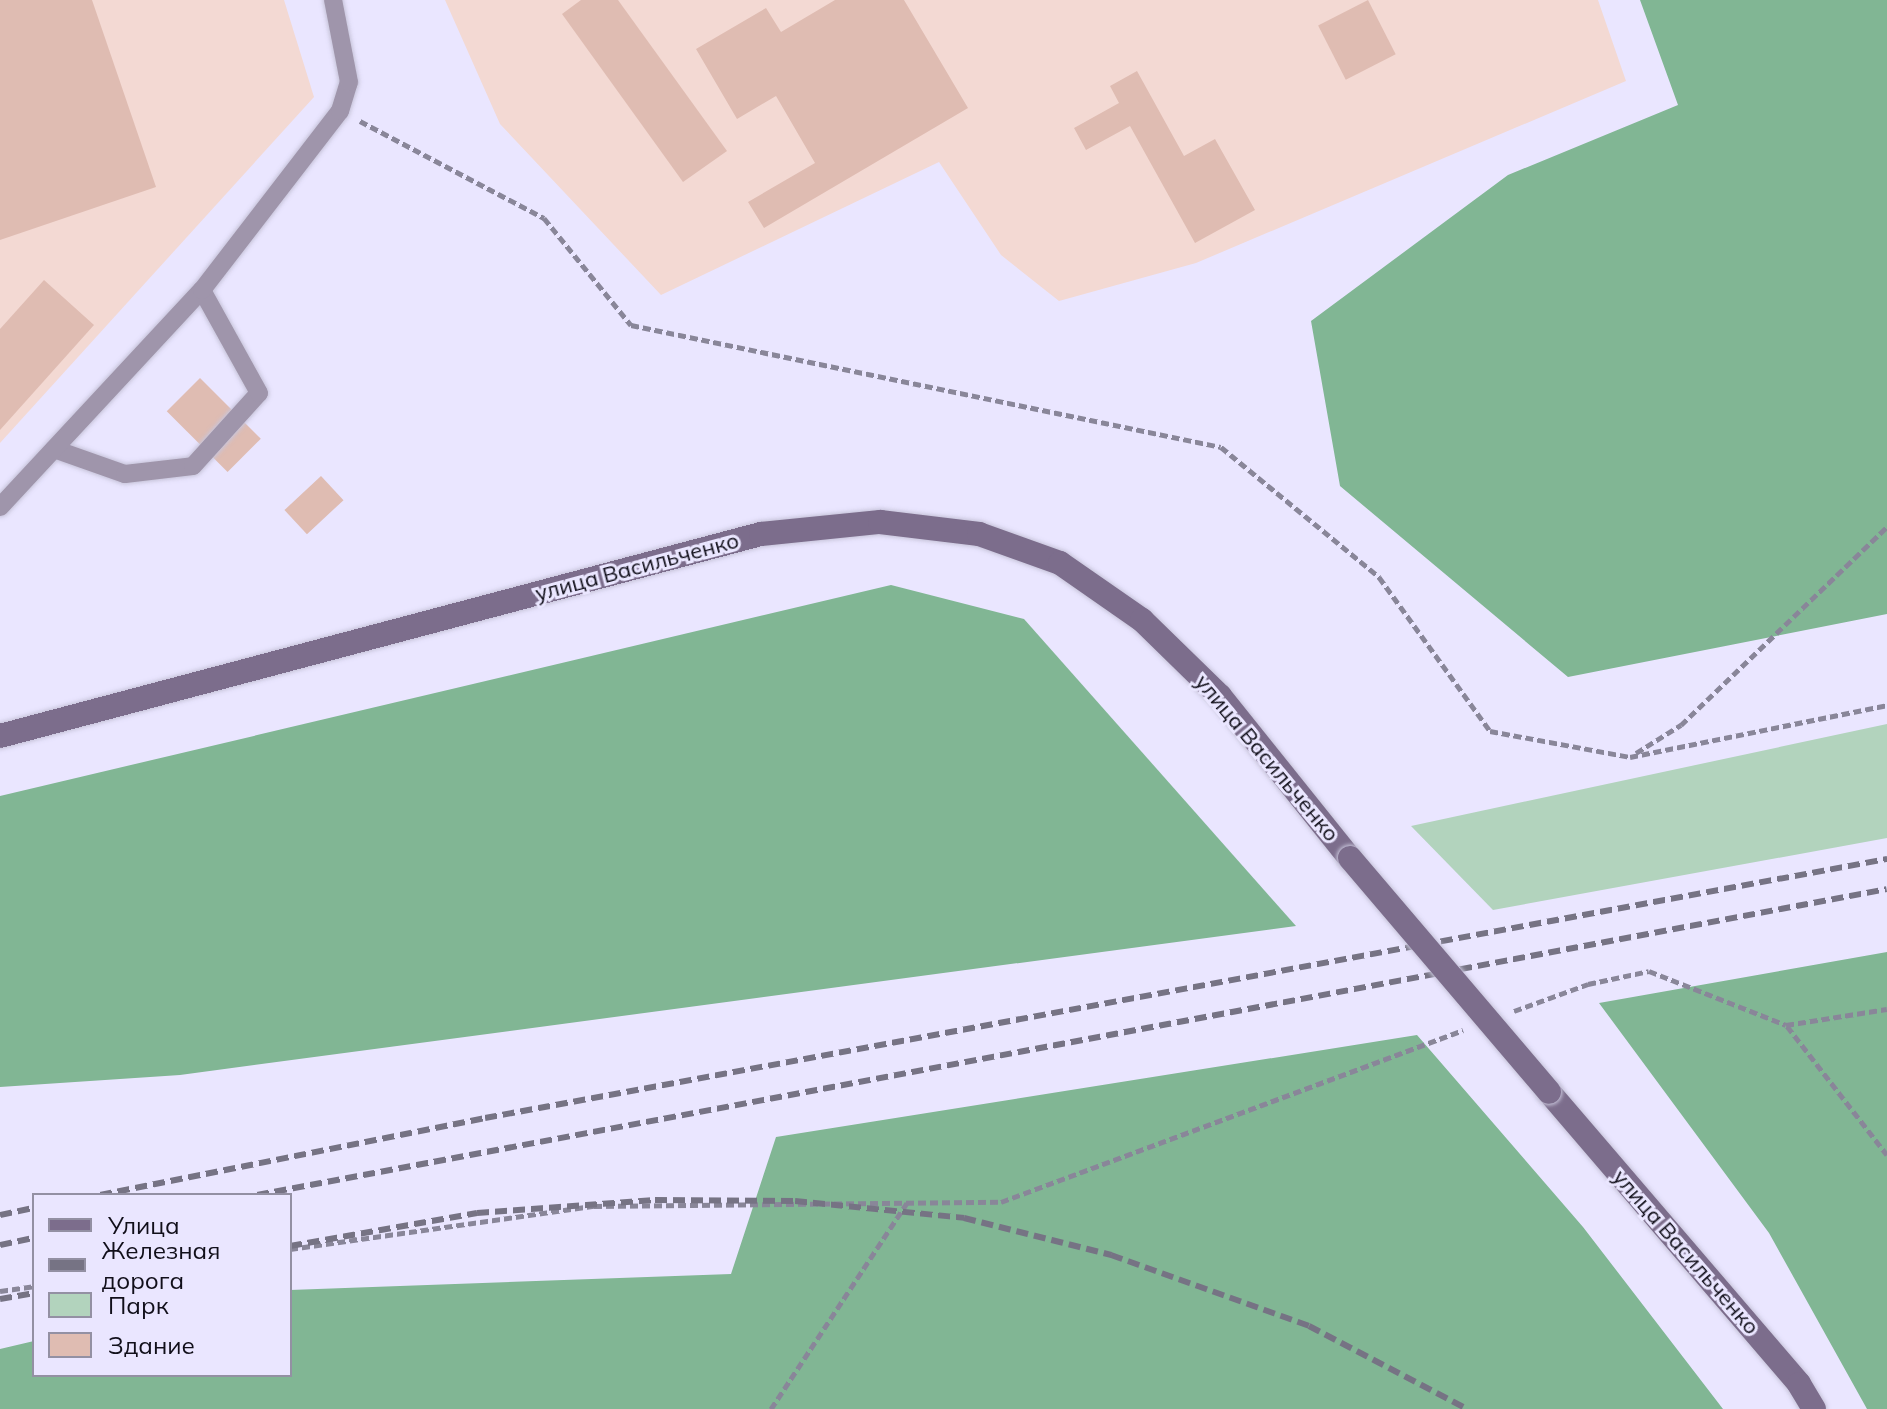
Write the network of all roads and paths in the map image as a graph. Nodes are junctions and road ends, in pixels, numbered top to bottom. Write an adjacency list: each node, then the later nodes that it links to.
1 (333, 0): 2 (lane)
2 (340, 111): 3 (lane); 9 (path)
3 (202, 290): 4 (lane); 4 (lane)
4 (54, 449): 5 (lane)
5 (0, 507)
6 (1887, 527): 9 (path)
7 (1887, 705): 9 (path)
8 (0, 736): 20 (main road, улица Васильченко, bridge)
9 (1630, 757)
10 (1887, 1009): 12 (path)
11 (1500, 1017): 12 (path)
12 (1786, 1025): 14 (path)
13 (1471, 1028): 15 (path)
14 (1887, 1155)
15 (907, 1203): 16 (path); 19 (path)
16 (292, 1249)
17 (32, 1286): 18 (path)
18 (0, 1291)
19 (771, 1409)
20 (1814, 1409)

